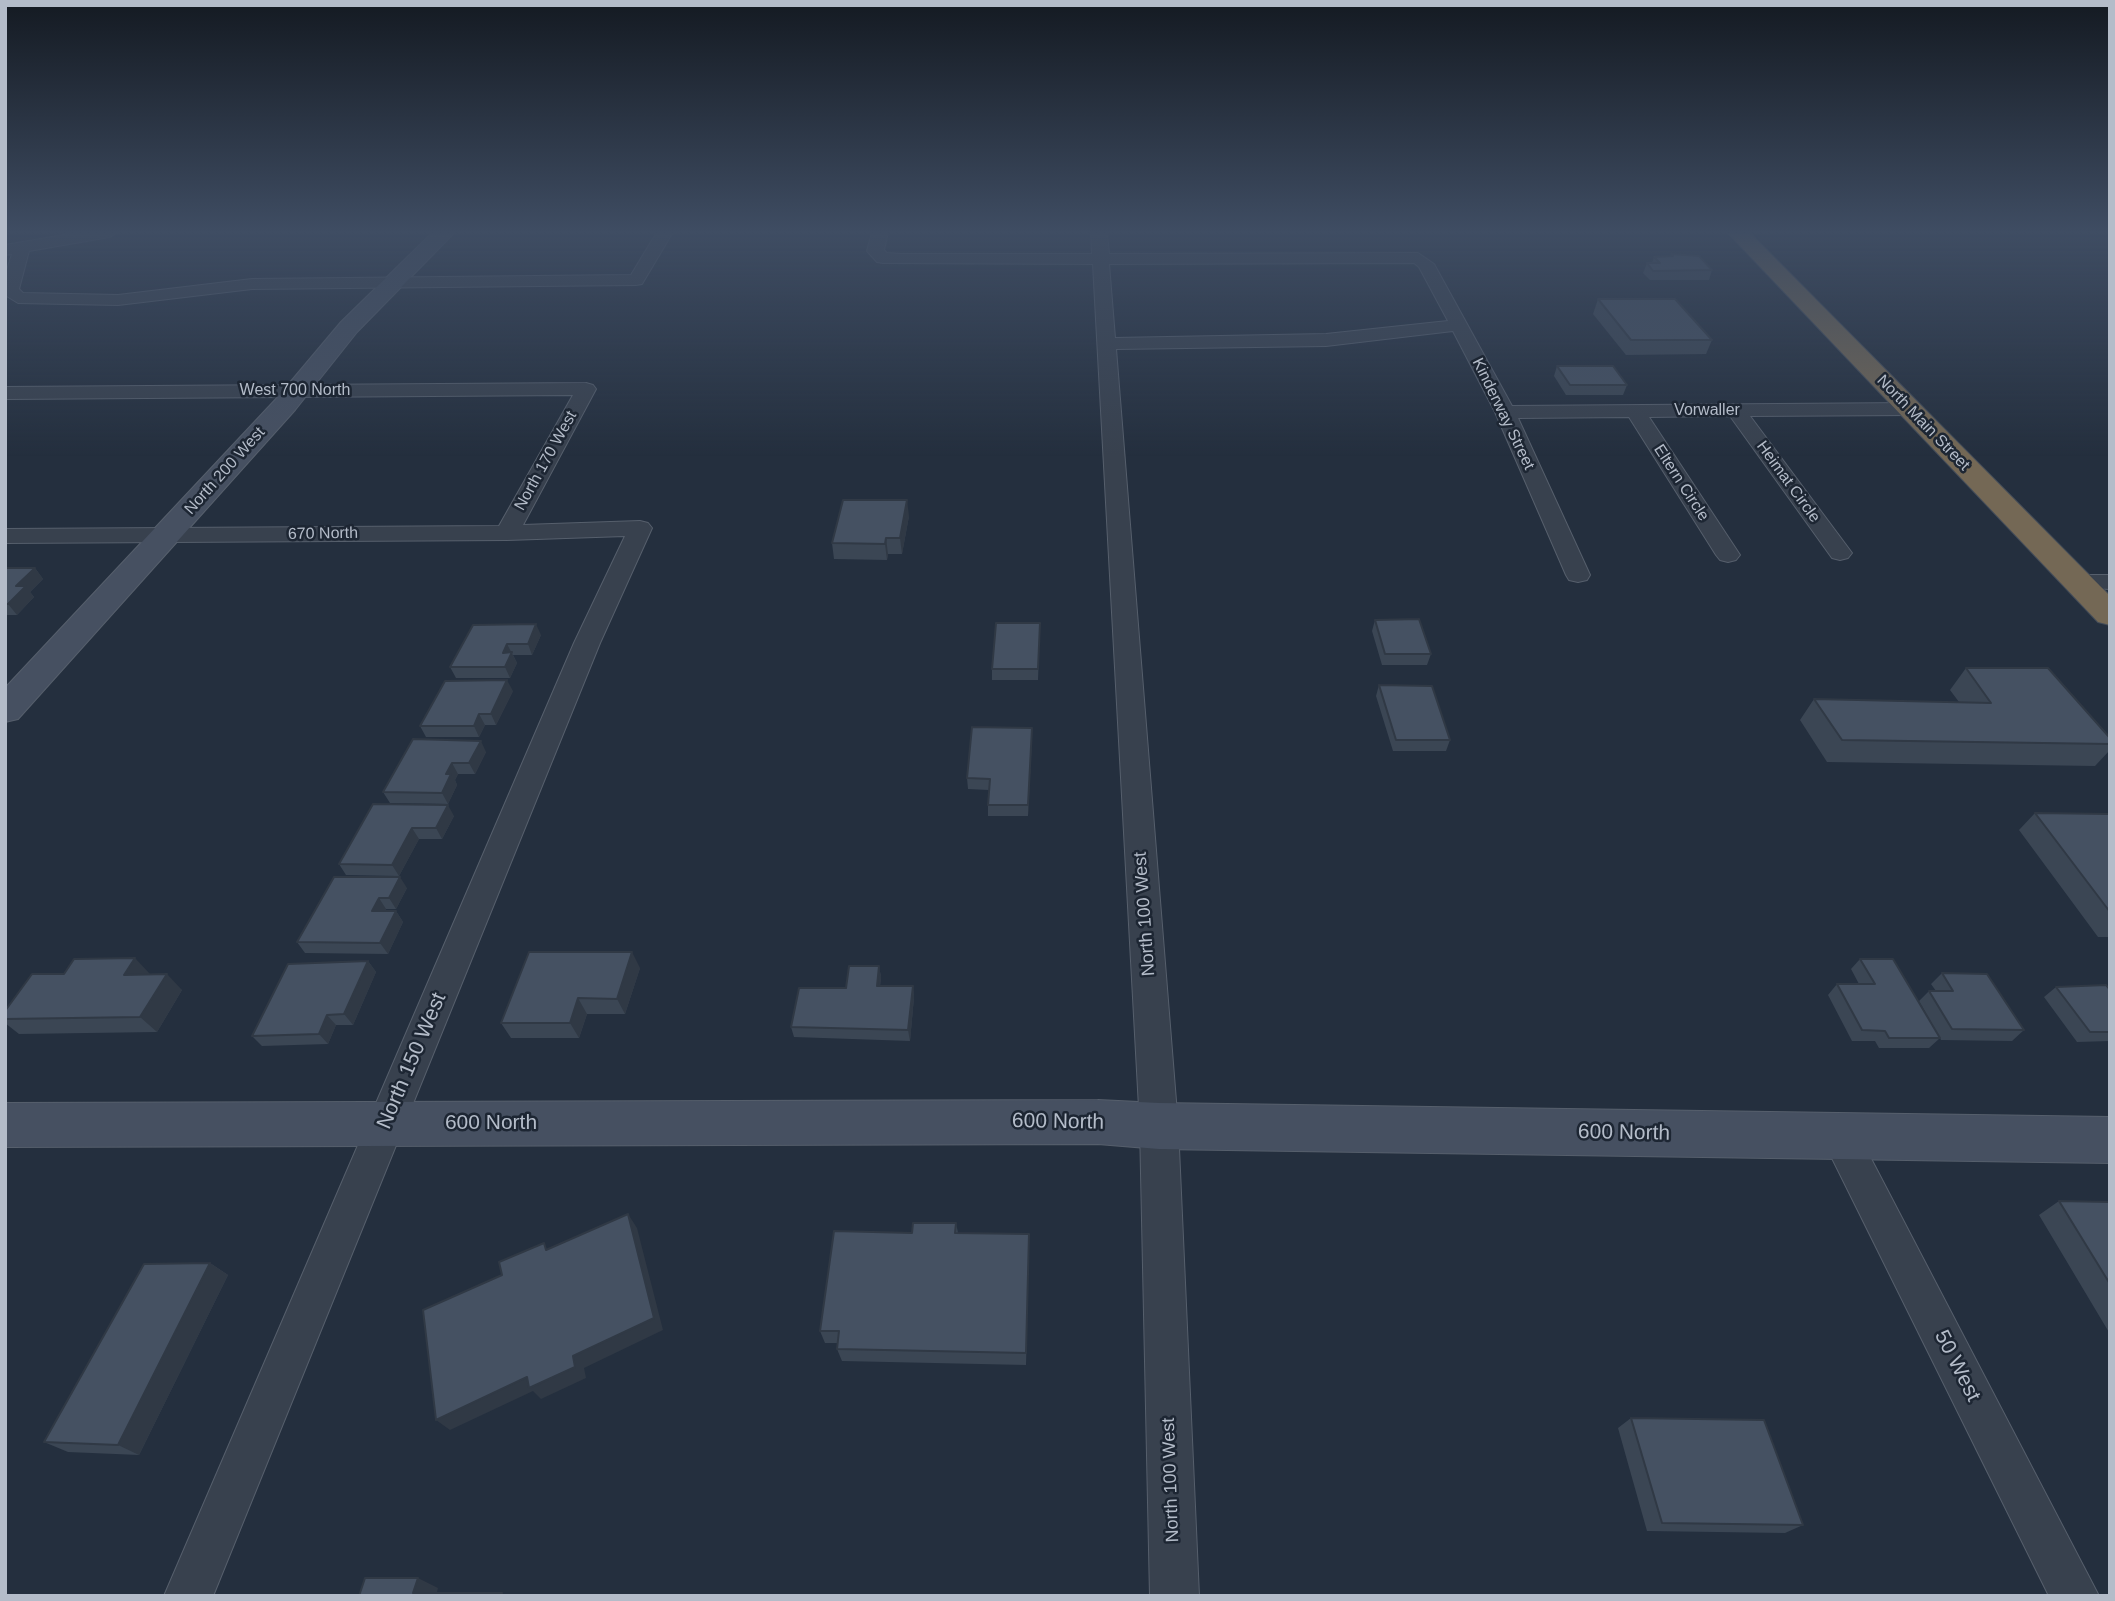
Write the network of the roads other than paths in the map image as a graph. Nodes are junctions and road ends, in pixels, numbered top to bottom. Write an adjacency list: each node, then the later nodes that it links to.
1 (370, 307): 8 (street, North 200 West)
2 (1105, 307): 6 (street, North 100 West)
3 (1448, 307): 5 (street, Kinderway Street)
4 (1810, 307): 10 (highway, North Main Street)
5 (1457, 325): 6 (street); 13 (street, Kinderway Street)
6 (1108, 344): 27 (street, North 100 West)
7 (586, 389): 8 (street, West 700 North); 15 (street, North 170 West)
8 (298, 392): 9 (street, West 700 North); 17 (street, North 200 West)
9 (5, 393)
10 (1910, 409): 12 (street, Vorwaller); 21 (highway, North Main Street)
11 (1635, 411): 12 (street, Vorwaller); 13 (street, Vorwaller); 19 (street, Eltern Circle)
12 (1737, 411): 18 (street, Heimat Circle)
13 (1505, 412): 20 (street, Kinderway Street)
14 (640, 528): 15 (street, 670 North); 25 (street, North 150 West)
15 (507, 533): 17 (street, 670 North)
16 (5, 536): 17 (street, 670 North)
17 (166, 536): 24 (street, North 200 West)
18 (1840, 553)
19 (1728, 555)
20 (1578, 575)
21 (2078, 582): 22 (street); 23 (highway, North Main Street)
22 (2110, 582)
23 (2110, 615)
24 (5, 710)
25 (386, 1123): 26 (street, 600 North); 27 (street, 600 North); 30 (street, North 150 West)
26 (5, 1125)
27 (1159, 1126): 28 (street, 600 North); 31 (street, North 100 West)
28 (1839, 1136): 29 (street, 600 North); 32 (street, 50 West)
29 (2110, 1140)
30 (188, 1596)
31 (1175, 1596)
32 (2075, 1596)

